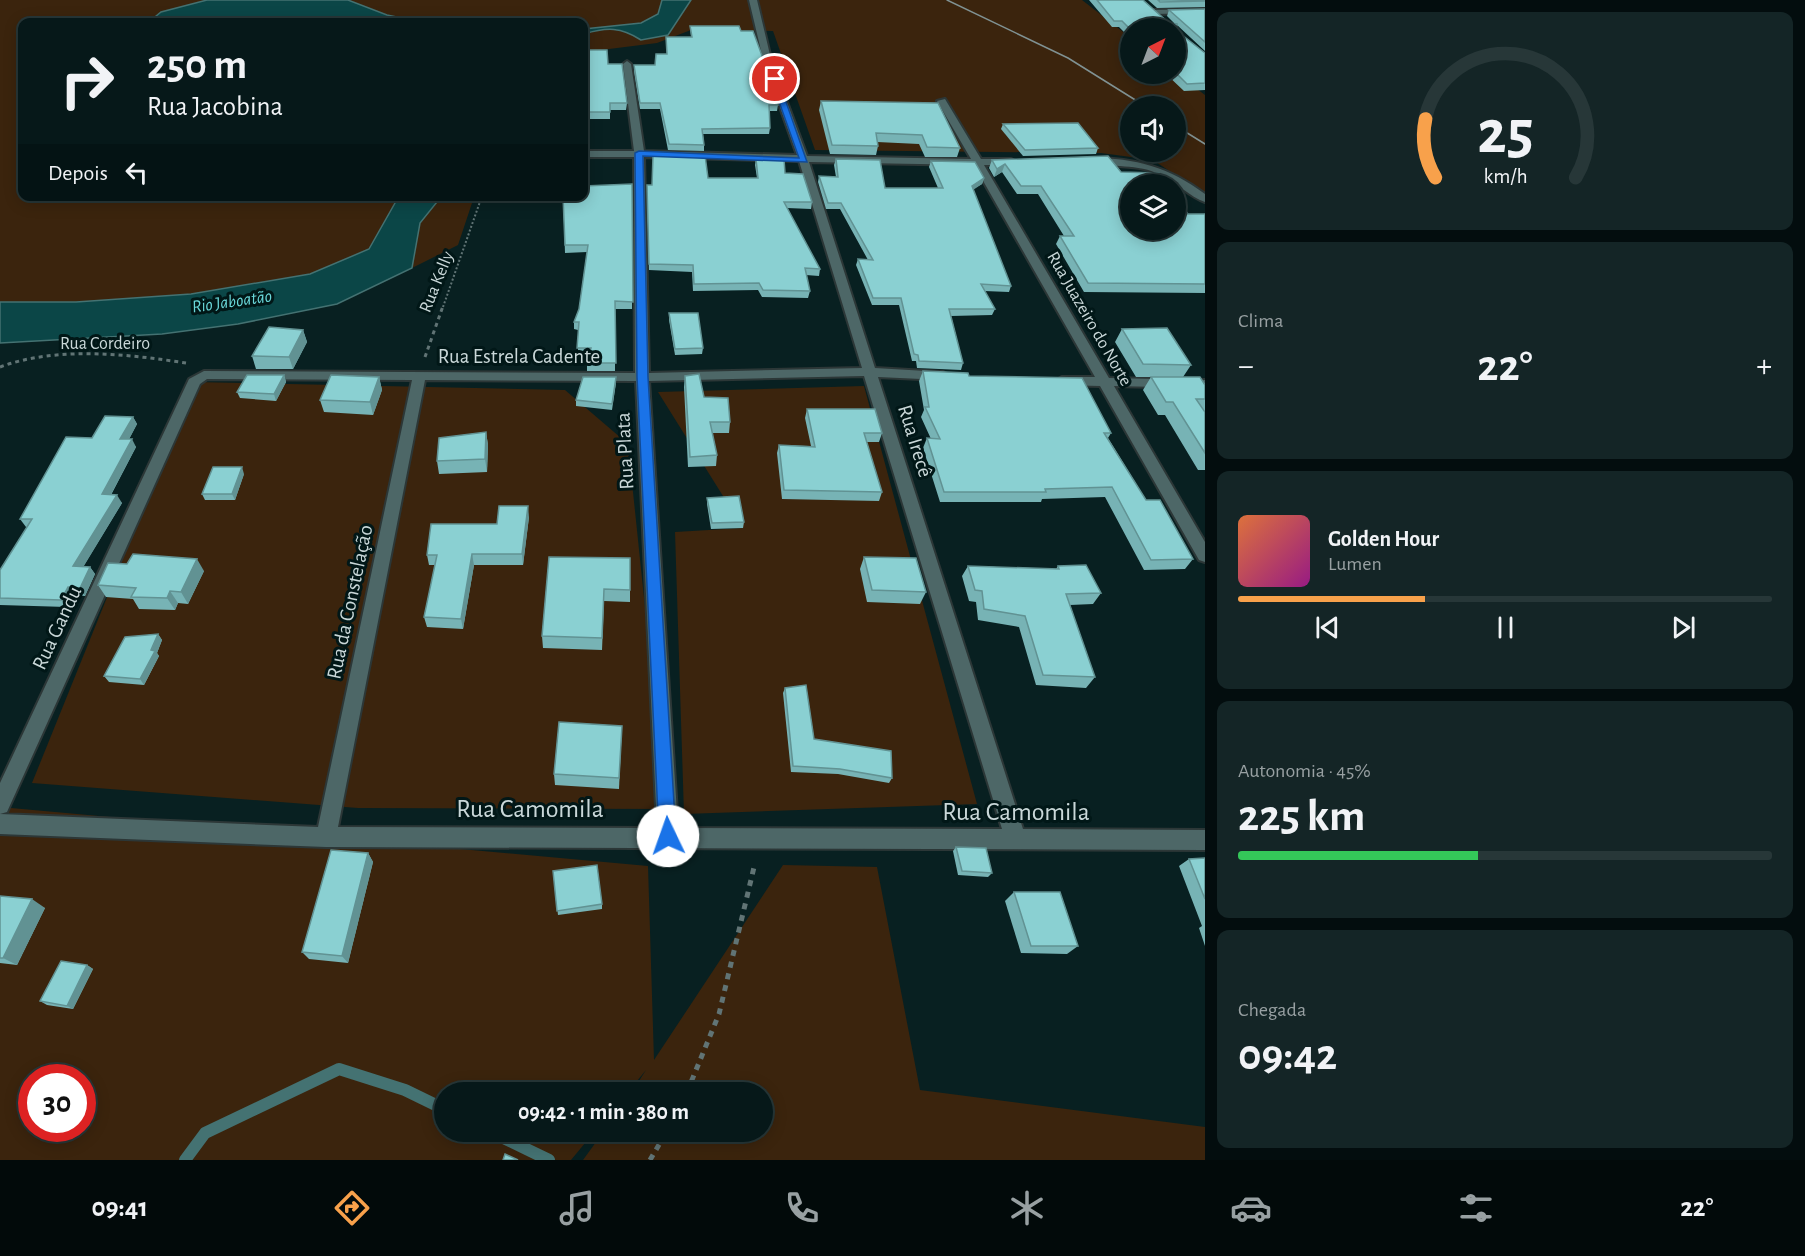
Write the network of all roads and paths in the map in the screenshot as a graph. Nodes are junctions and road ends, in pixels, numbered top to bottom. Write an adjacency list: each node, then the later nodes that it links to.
1 (753, 0): 8 (street, Rua Irecê)
2 (1205, 12): 3 (street)
3 (1160, 18)
4 (627, 64): 6 (street, Rua Plata)
5 (942, 101): 11 (street, Rua Juazeiro do Norte)
6 (639, 153): 7 (street); 8 (street); 19 (street, Rua Plata)
7 (588, 154)
8 (804, 161): 11 (street); 15 (street, Rua Irecê)
9 (1079, 161): 12 (street)
10 (1022, 162): 11 (street)
11 (976, 163): 21 (street, Rua Juazeiro do Norte)
12 (1205, 199)
13 (480, 201): 18 (path, Rua Kelly)
14 (0, 367): 16 (path, Rua Cordeiro)
15 (870, 372): 17 (street, Rua Estrela Cadente); 19 (street, Rua Estrela Cadente); 28 (street, Rua Irecê)
16 (204, 375): 18 (street, Rua Estrela Cadente); 24 (street, Rua Gandu)
17 (952, 376)
18 (419, 377): 19 (street, Rua Estrela Cadente); 27 (street, Rua da Constelação)
19 (642, 377): 26 (street, Rua Plata)
20 (1045, 380): 21 (street)
21 (1104, 383): 22 (street); 23 (street, Rua Juazeiro do Norte)
22 (1205, 384)
23 (1205, 556)
24 (0, 805)
25 (0, 824): 27 (street, Rua Camomila)
26 (668, 836): 27 (street, Rua Camomila); 29 (street, Rua Camomila)
27 (326, 837)
28 (1016, 838): 29 (street, Rua Camomila); 30 (street, Rua Camomila)
29 (761, 839): 31 (path)
30 (1205, 840)
31 (691, 1082)
32 (660, 1142): 33 (path)
33 (650, 1160)

